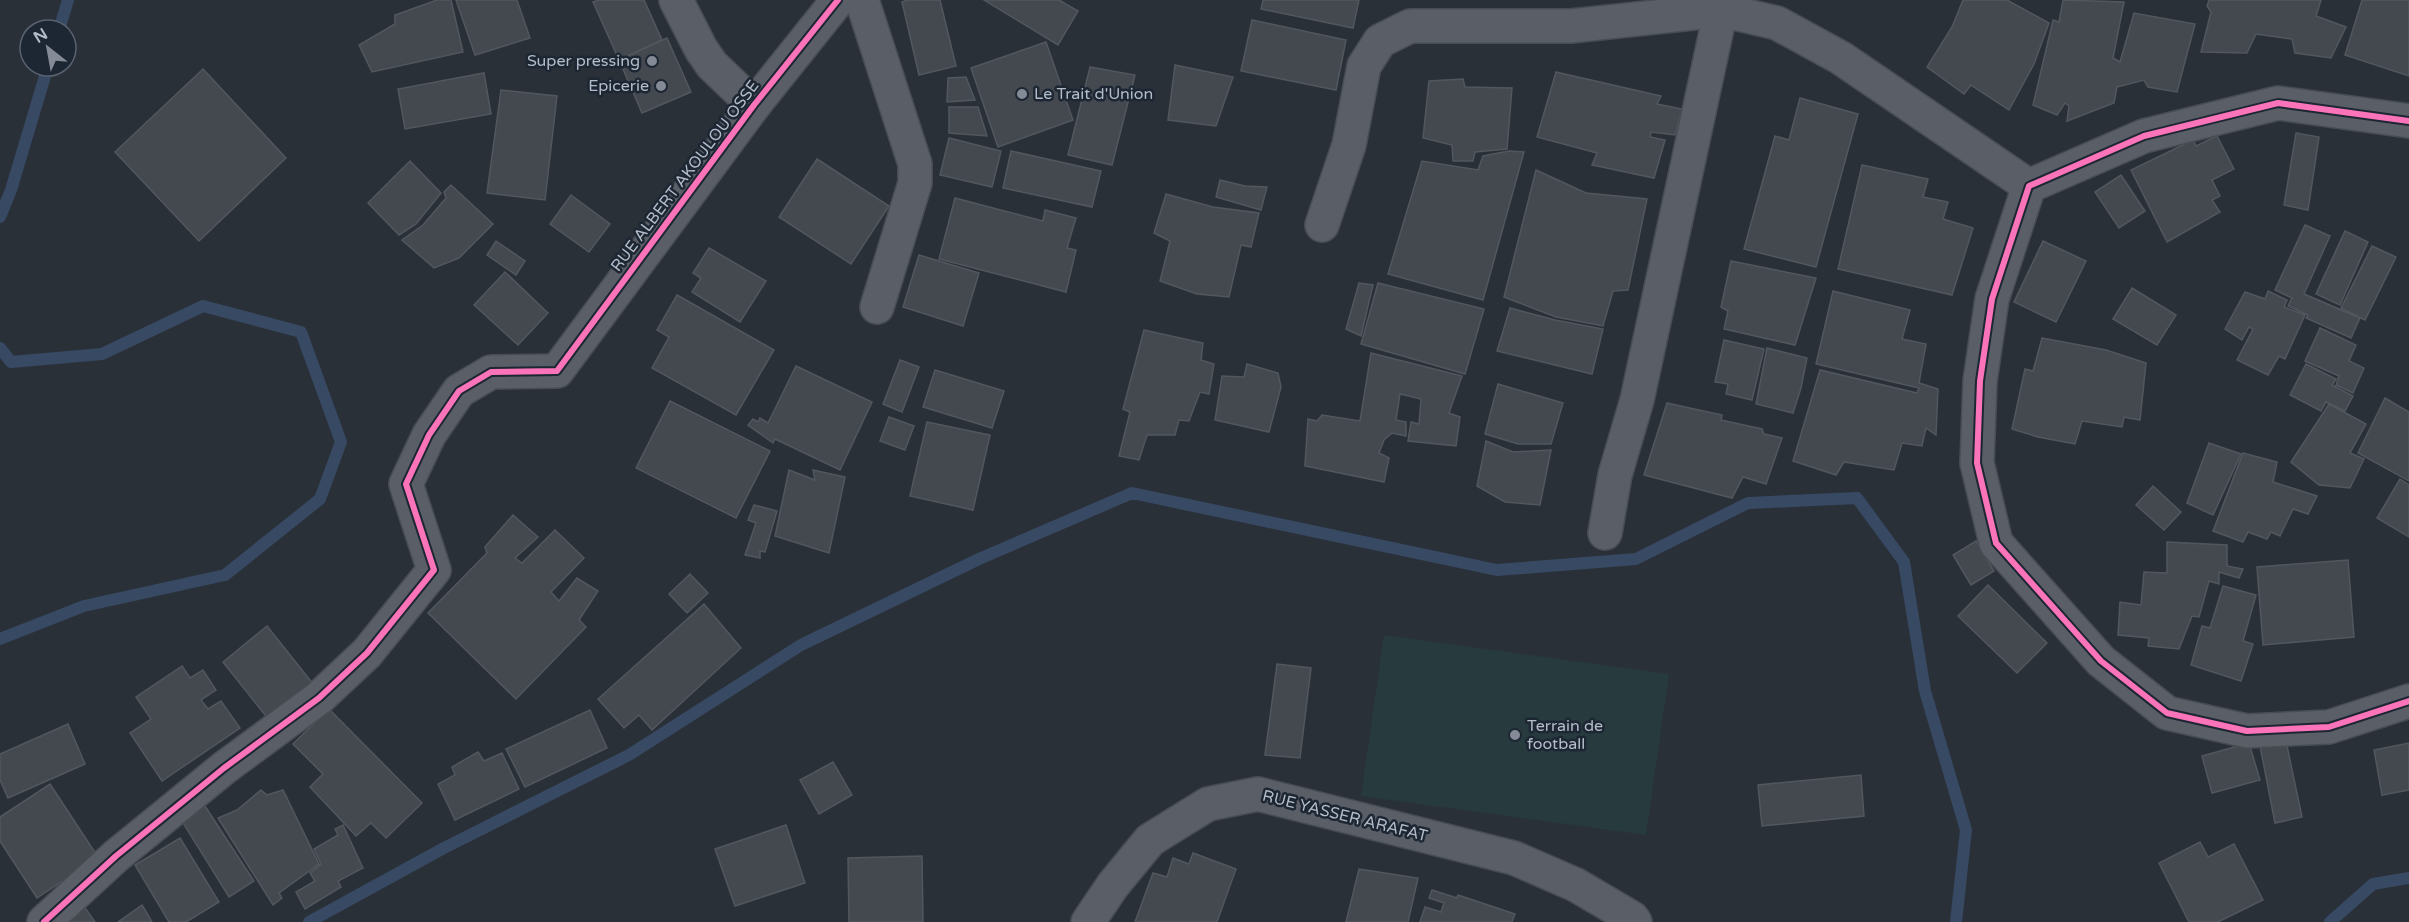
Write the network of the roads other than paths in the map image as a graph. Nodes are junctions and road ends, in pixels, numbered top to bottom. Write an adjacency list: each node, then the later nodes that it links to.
1 (676, 0): 5 (street)
2 (838, 0): 5 (street, RUE ALBERT AKOULOU OSSE)
3 (862, 0): 9 (street)
4 (1722, 5): 7 (street); 8 (street); 10 (street)
5 (754, 105): 12 (street, RUE ALBERT AKOULOU OSSE)
6 (2409, 121): 7 (street)
7 (2029, 186): 11 (street)
8 (1322, 225)
9 (877, 307)
10 (1605, 533)
11 (2409, 701)
12 (44, 922)
13 (1088, 922): 14 (street, RUE YASSER ARAFAT)
14 (1635, 922)

